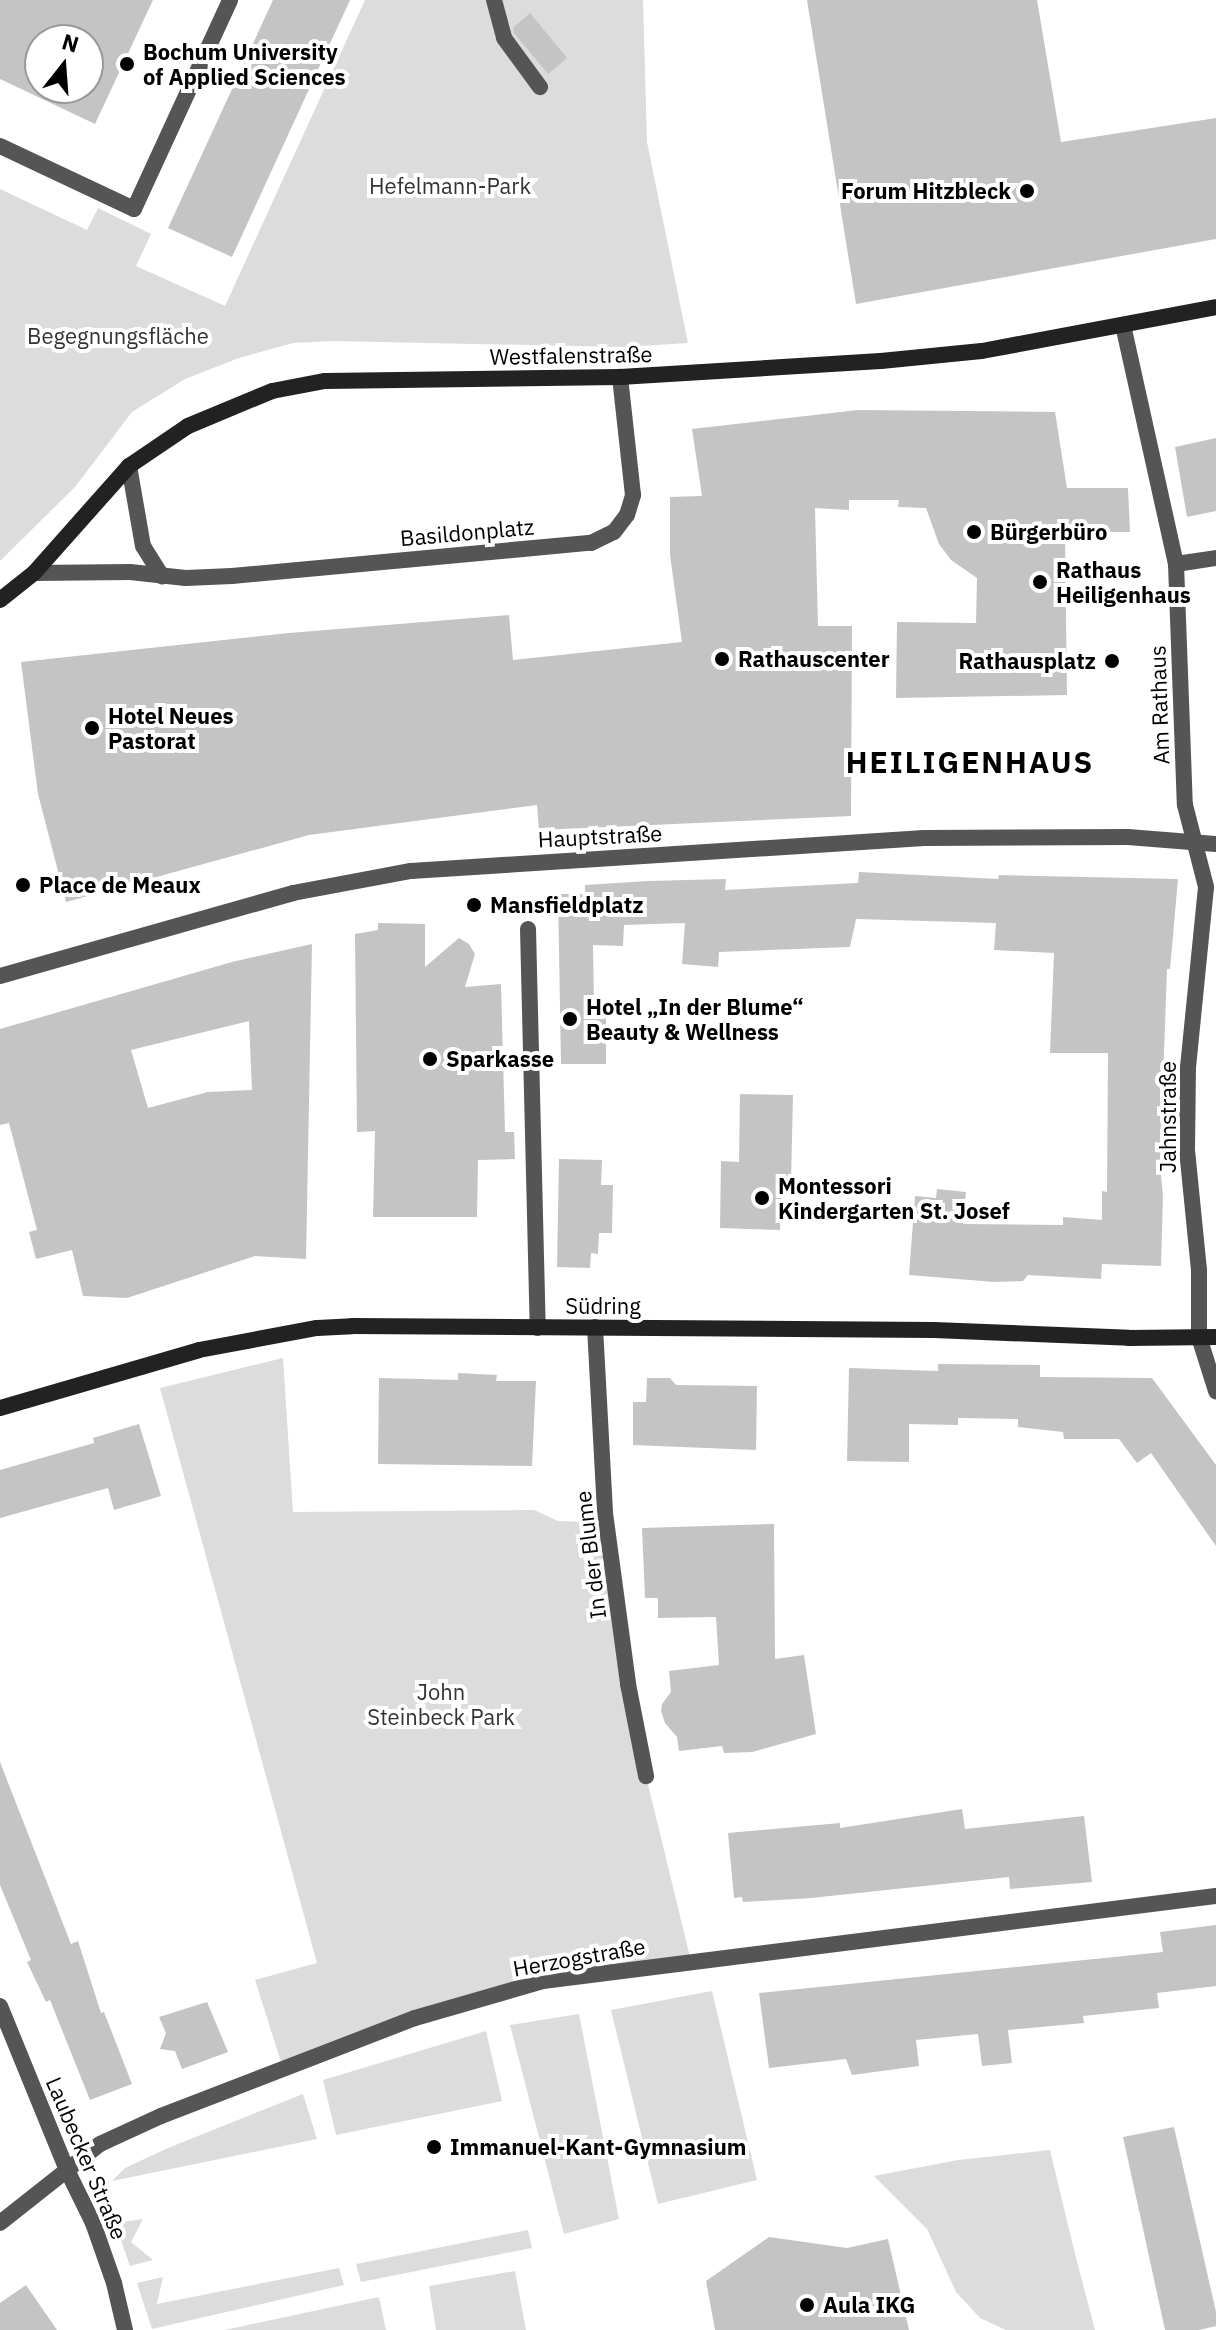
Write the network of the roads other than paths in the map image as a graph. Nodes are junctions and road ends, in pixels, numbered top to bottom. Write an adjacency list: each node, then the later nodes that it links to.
1 (230, 0): 4 (street)
2 (494, 0): 3 (street)
3 (540, 87)
4 (0, 146)
5 (1216, 307): 6 (street, Westfalenstraße)
6 (1123, 325): 7 (street, Westfalenstraße); 10 (street, Am Rathaus)
7 (620, 377): 8 (street, Westfalenstraße); 12 (street, Basildonplatz)
8 (129, 466): 11 (street, Westfalenstraße); 12 (street)
9 (1215, 558): 10 (street)
10 (1176, 564): 14 (street, Am Rathaus)
11 (34, 573): 12 (street, Basildonplatz); 13 (street, Westfalenstraße)
12 (162, 576)
13 (0, 600)
14 (1196, 842): 15 (street, Hauptstraße); 17 (street, Hauptstraße); 20 (street, Jahnstraße)
15 (1216, 844)
16 (528, 929): 19 (street)
17 (0, 976)
18 (595, 1327): 19 (street, Südring); 20 (street, Südring); 24 (street, In der Blume)
19 (538, 1328): 23 (street, Südring)
20 (1199, 1337): 21 (street, Südring); 22 (street, Jahnstraße)
21 (1216, 1337)
22 (1216, 1391)
23 (0, 1408)
24 (646, 1776)
25 (1216, 1896): 27 (street, Herzogstraße)
26 (0, 2006): 27 (street, Laubecker Straße)
27 (66, 2168): 28 (street, Herzogstraße); 29 (street, Laubecker Straße)
28 (0, 2223)
29 (125, 2330)

